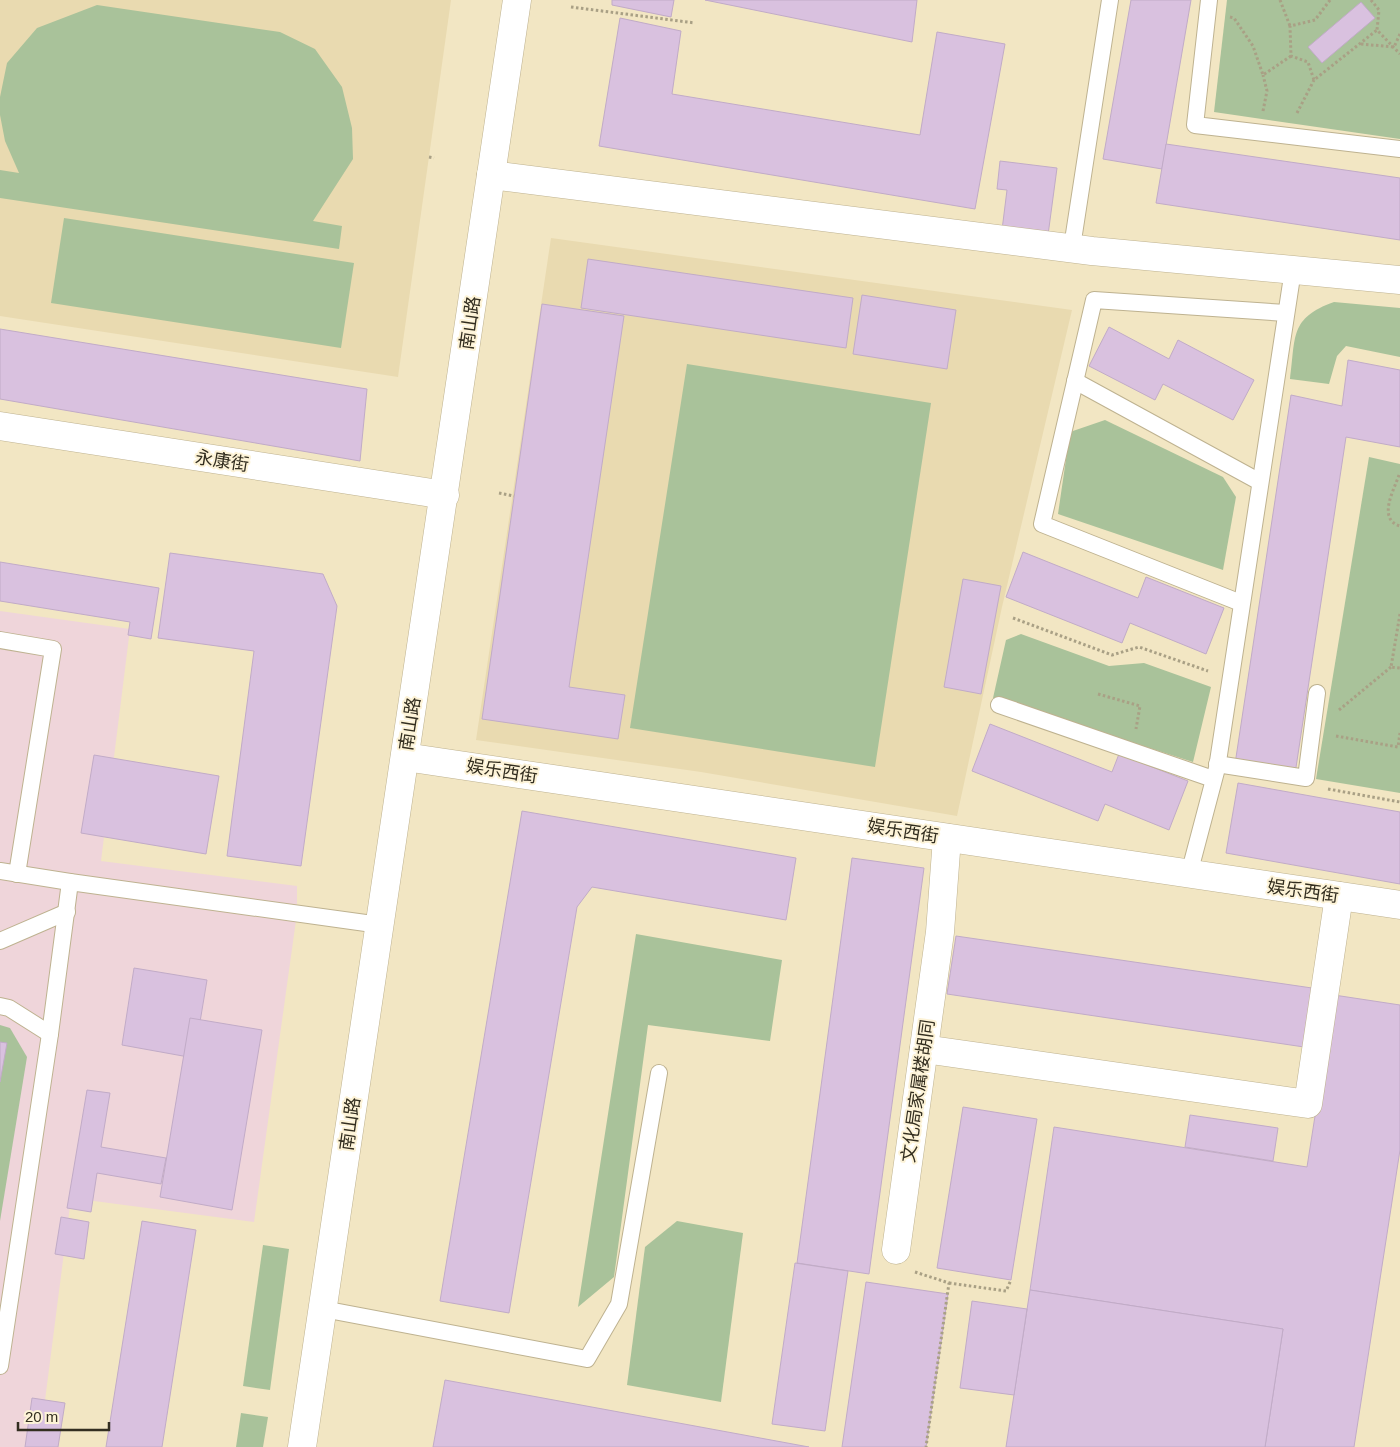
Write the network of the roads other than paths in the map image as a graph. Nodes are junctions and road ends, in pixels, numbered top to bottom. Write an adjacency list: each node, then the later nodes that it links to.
1 (517, 0): 5 (street, 南山路)
2 (1110, 0): 6 (lane)
3 (1208, 6): 4 (lane)
4 (1400, 149)
5 (491, 175): 6 (street); 13 (street, 南山路)
6 (1072, 247): 7 (street)
7 (1293, 270): 8 (street); 9 (lane)
8 (1400, 280)
9 (1286, 313): 10 (lane); 12 (lane)
10 (1075, 382): 12 (lane); 14 (lane)
11 (0, 426): 13 (street, 永康街)
12 (1260, 482): 14 (lane)
13 (445, 495): 18 (street, 南山路)
14 (1242, 603): 19 (lane)
15 (0, 640): 22 (lane)
16 (1317, 694): 19 (lane)
17 (1000, 706): 19 (lane)
18 (405, 757): 20 (street, 娱乐西街); 28 (street, 南山路)
19 (1215, 771): 23 (lane)
20 (947, 838): 23 (street, 娱乐西街); 32 (street, 文化局家属楼胡同)
21 (0, 871): 22 (lane)
22 (17, 874): 24 (lane)
23 (1189, 874): 25 (street, 娱乐西街)
24 (70, 882): 27 (lane); 28 (lane)
25 (1339, 896): 26 (street, 娱乐西街); 32 (street)
26 (1400, 905)
27 (66, 912): 29 (lane); 31 (lane)
28 (380, 925): 35 (street, 南山路)
29 (0, 941)
30 (0, 1006): 31 (lane)
31 (50, 1034): 36 (lane)
32 (924, 1049): 34 (street, 文化局家属楼胡同)
33 (659, 1073): 35 (lane)
34 (896, 1250)
35 (323, 1309): 37 (street, 南山路)
36 (0, 1366)
37 (302, 1447)

